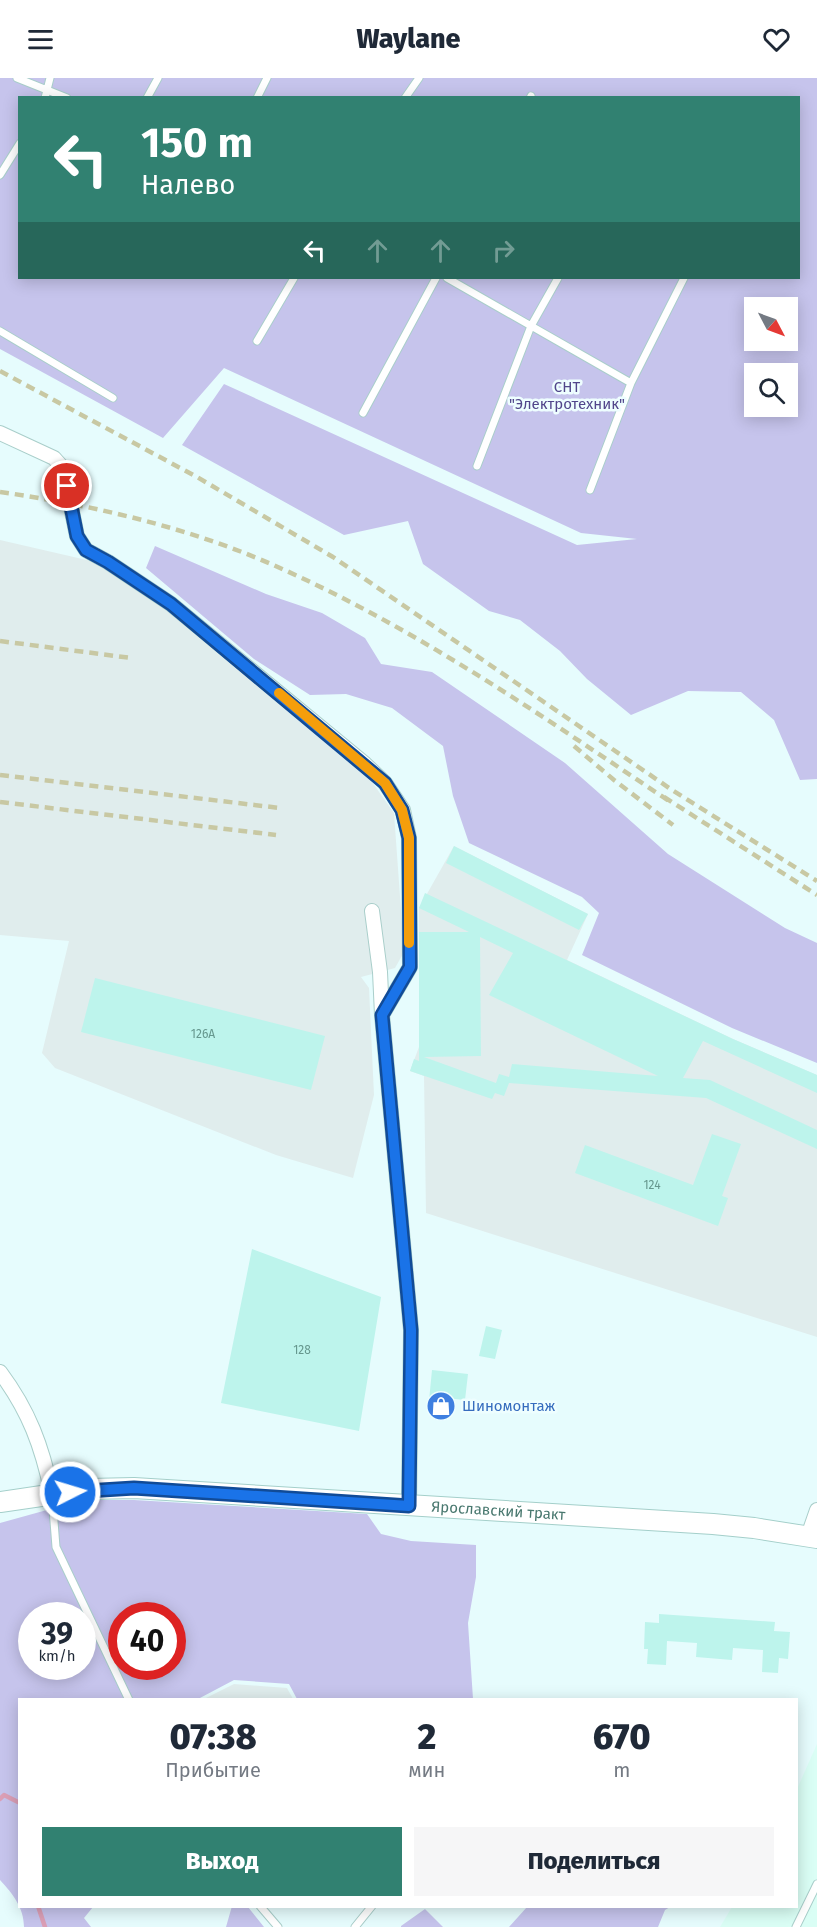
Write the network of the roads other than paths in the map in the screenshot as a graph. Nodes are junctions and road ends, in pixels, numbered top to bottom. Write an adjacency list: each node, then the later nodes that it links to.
1 (17, 78): 6 (lane)
2 (50, 78): 6 (lane)
3 (158, 78): 7 (lane)
4 (267, 78): 8 (lane)
5 (419, 78): 9 (lane)
6 (46, 94)
7 (148, 96)
8 (258, 96)
9 (406, 96)
10 (18, 146): 11 (lane)
11 (0, 175)
12 (293, 279): 19 (lane)
13 (435, 279): 22 (lane)
14 (449, 279): 17 (lane)
15 (557, 279): 17 (lane)
16 (684, 279): 20 (lane)
17 (531, 326): 20 (lane); 24 (lane)
18 (0, 331): 21 (lane)
19 (257, 341)
20 (631, 384): 25 (lane)
21 (113, 398)
22 (363, 413)
23 (0, 433): 27 (street)
24 (477, 466)
25 (590, 490)
26 (372, 911): 27 (street)
27 (382, 1015): 31 (street)
28 (0, 1372): 29 (street)
29 (52, 1494): 30 (street, Ярославский тракт); 31 (street, Ярославский тракт); 34 (lane)
30 (0, 1502)
31 (409, 1506): 33 (street, Ярославский тракт)
32 (817, 1510): 33 (street)
33 (812, 1537)
34 (128, 1698)
35 (817, 1884): 40 (lane)
36 (262, 1908): 38 (lane)
37 (370, 1908): 39 (lane)
38 (278, 1927)
39 (354, 1927)
40 (796, 1927)

